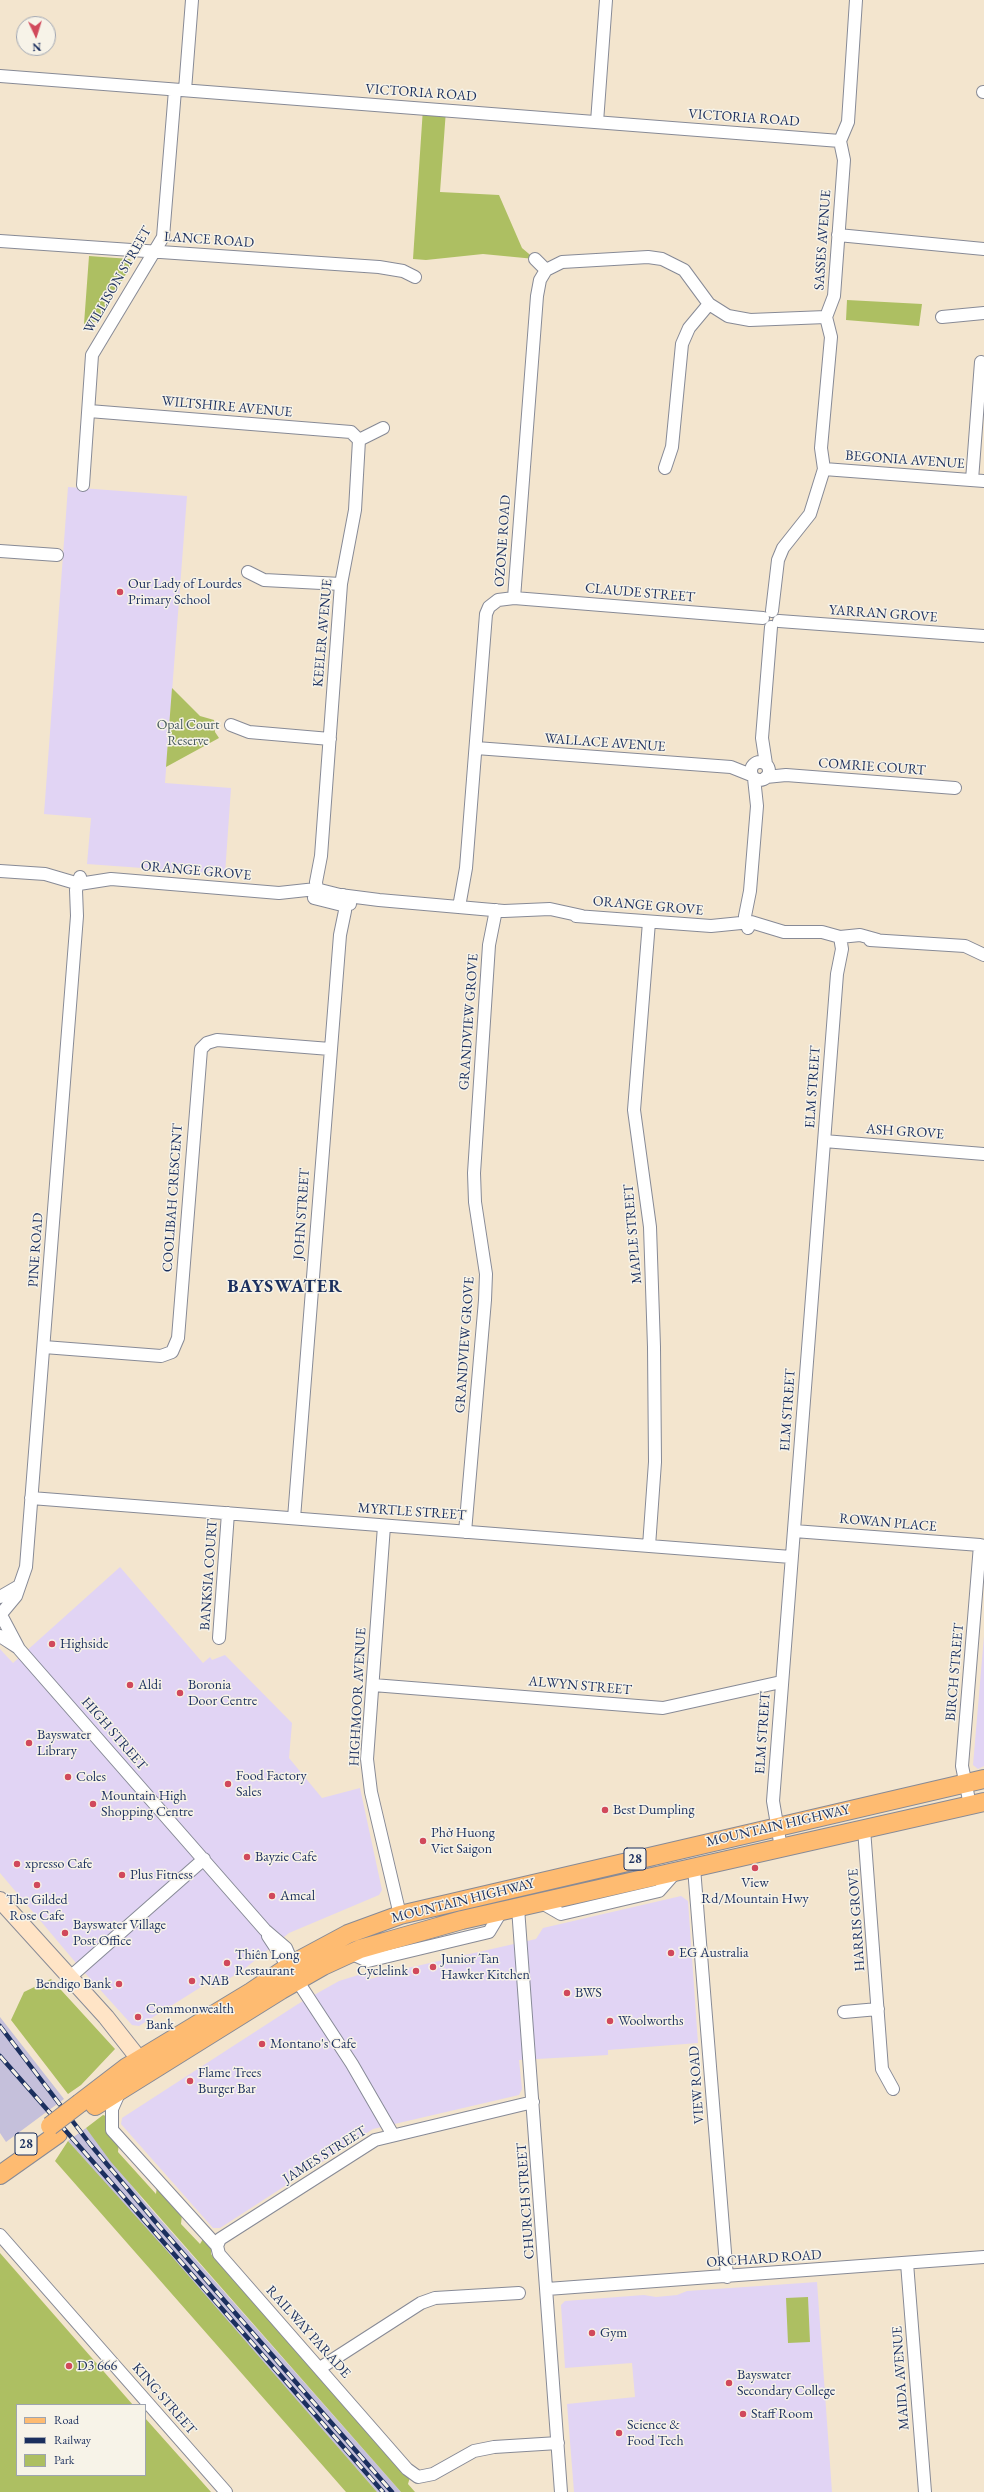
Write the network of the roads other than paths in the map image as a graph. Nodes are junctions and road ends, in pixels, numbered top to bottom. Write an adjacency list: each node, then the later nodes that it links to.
1 (192, 0): 5 (street, WILLISON STREET)
2 (606, 0): 6 (street)
3 (856, 0): 7 (street)
4 (0, 76): 5 (street, VICTORIA ROAD)
5 (180, 90): 6 (street, VICTORIA ROAD); 11 (street, WILLISON STREET)
6 (597, 122): 7 (street, VICTORIA ROAD)
7 (840, 141): 8 (street, SASSES AVENUE)
8 (838, 235): 10 (street); 17 (street, SASSES AVENUE)
9 (0, 241): 11 (street, LANCE ROAD)
10 (984, 249)
11 (155, 251): 14 (street, LANCE ROAD); 20 (street, WILLISON STREET)
12 (535, 259): 13 (street)
13 (546, 270): 15 (street); 31 (street, OZONE ROAD)
14 (415, 277)
15 (709, 304): 17 (street); 23 (street)
16 (984, 313): 18 (street)
17 (826, 317): 24 (street)
18 (942, 317)
19 (981, 362): 25 (street)
20 (89, 411): 22 (street, WILTSHIRE AVENUE); 26 (street, WILLISON STREET)
21 (383, 428): 22 (street)
22 (359, 440): 30 (street, KEELER AVENUE)
23 (665, 468)
24 (824, 469): 25 (street, BEGONIA AVENUE); 32 (street)
25 (978, 480)
26 (83, 484)
27 (0, 551): 28 (street)
28 (57, 555)
29 (248, 572): 30 (street)
30 (341, 584): 36 (street, KEELER AVENUE)
31 (514, 598): 32 (street, CLAUDE STREET); 37 (street, OZONE ROAD)
32 (768, 614): 33 (street)
33 (775, 624): 34 (street, YARRAN GROVE); 38 (street)
34 (984, 636)
35 (231, 724): 36 (street)
36 (330, 739): 42 (street, KEELER AVENUE)
37 (476, 748): 38 (street, WALLACE AVENUE); 44 (street, OZONE ROAD)
38 (760, 771): 39 (street, COMRIE COURT); 47 (street)
39 (955, 788)
40 (0, 871): 41 (street, ORANGE GROVE)
41 (79, 881): 42 (street, ORANGE GROVE); 53 (street, PINE ROAD)
42 (318, 892): 43 (street, ORANGE GROVE)
43 (342, 902): 44 (street, ORANGE GROVE); 50 (street, JOHN STREET)
44 (463, 907): 45 (street, ORANGE GROVE)
45 (496, 910): 46 (street, ORANGE GROVE); 59 (street, GRANDVIEW GROVE)
46 (649, 922): 47 (street, ORANGE GROVE); 60 (street, MAPLE STREET)
47 (748, 924): 48 (street, ORANGE GROVE)
48 (840, 941): 49 (street, ORANGE GROVE); 51 (street, ELM STREET)
49 (984, 955)
50 (330, 1049): 53 (street, COOLIBAH CRESCENT); 56 (street, JOHN STREET)
51 (824, 1141): 52 (street, ASH GROVE); 58 (street, ELM STREET)
52 (984, 1154)
53 (44, 1347): 54 (street, PINE ROAD)
54 (31, 1498): 55 (street, MYRTLE STREET); 63 (street, PINE ROAD)
55 (228, 1513): 56 (street, MYRTLE STREET); 67 (street, BANKSIA COURT)
56 (294, 1518): 57 (street, MYRTLE STREET)
57 (384, 1526): 59 (street, MYRTLE STREET); 70 (street, HIGHMOOR AVENUE)
58 (794, 1531): 61 (street, ROWAN PLACE); 62 (street, ELM STREET)
59 (465, 1532): 60 (street, MYRTLE STREET)
60 (649, 1546): 62 (street, MYRTLE STREET)
61 (982, 1546): 72 (street, BIRCH STREET)
62 (791, 1557): 69 (street, ELM STREET)
63 (19, 1586): 64 (street); 65 (street, PINE ROAD)
64 (0, 1597)
65 (0, 1614): 68 (street, HIGH STREET)
66 (0, 1636): 68 (street, HIGH STREET)
67 (219, 1638)
68 (19, 1649): 77 (street, HIGH STREET)
69 (782, 1682): 70 (street, ALWYN STREET); 74 (street, ELM STREET)
70 (373, 1684): 81 (street, HIGHMOOR AVENUE)
71 (984, 1779): 72 (main road, MOUNTAIN HIGHWAY / 28)
72 (965, 1783): 73 (street, BIRCH STREET); 74 (main road, MOUNTAIN HIGHWAY / 28)
73 (977, 1803): 75 (main road, MOUNTAIN HIGHWAY / 28)
74 (776, 1827): 76 (street, ELM STREET); 81 (main road, MOUNTAIN HIGHWAY / 28)
75 (864, 1829): 76 (main road, MOUNTAIN HIGHWAY / 28); 84 (street, HARRIS GROVE)
76 (781, 1848): 78 (main road, MOUNTAIN HIGHWAY / 28)
77 (204, 1859): 82 (street, HIGH STREET); 83 (street)
78 (694, 1868): 80 (main road, MOUNTAIN HIGHWAY / 28); 99 (street, VIEW ROAD)
79 (0, 1900): 83 (main road)
80 (509, 1910): 82 (main road, MOUNTAIN HIGHWAY / 28); 89 (street, CHURCH STREET)
81 (400, 1915): 82 (main road, MOUNTAIN HIGHWAY / 28)
82 (293, 1970): 86 (main road, MOUNTAIN HIGHWAY / 28); 92 (street, HIGH STREET)
83 (69, 1978): 86 (main road)
84 (878, 2009): 85 (street); 88 (street, HARRIS GROVE)
85 (844, 2012)
86 (145, 2065): 87 (main road, MOUNTAIN HIGHWAY / 28); 90 (main road, MOUNTAIN HIGHWAY / 28)
87 (122, 2088): 90 (main road, MOUNTAIN HIGHWAY / 28); 96 (street, RAILWAY PARADE)
88 (894, 2089)
89 (533, 2102): 92 (street, JAMES STREET); 100 (street, CHURCH STREET)
90 (83, 2107): 91 (main road, MOUNTAIN HIGHWAY / 28)
91 (54, 2130): 93 (main road, MOUNTAIN HIGHWAY / 28); 94 (main road, MOUNTAIN HIGHWAY / 28)
92 (393, 2135): 96 (street, JAMES STREET)
93 (0, 2160)
94 (0, 2175)
95 (0, 2235): 104 (street, KING STREET)
96 (217, 2246): 102 (street, RAILWAY PARADE)
97 (984, 2257): 98 (street, ORCHARD ROAD)
98 (907, 2263): 99 (street, ORCHARD ROAD); 106 (street, MAIDA AVENUE)
99 (727, 2277): 100 (street, ORCHARD ROAD)
100 (547, 2289): 103 (street, CHURCH STREET)
101 (519, 2293): 102 (street)
102 (320, 2368): 103 (street, RAILWAY PARADE)
103 (558, 2443): 105 (street, CHURCH STREET)
104 (226, 2492)
105 (561, 2492)
106 (925, 2492)

